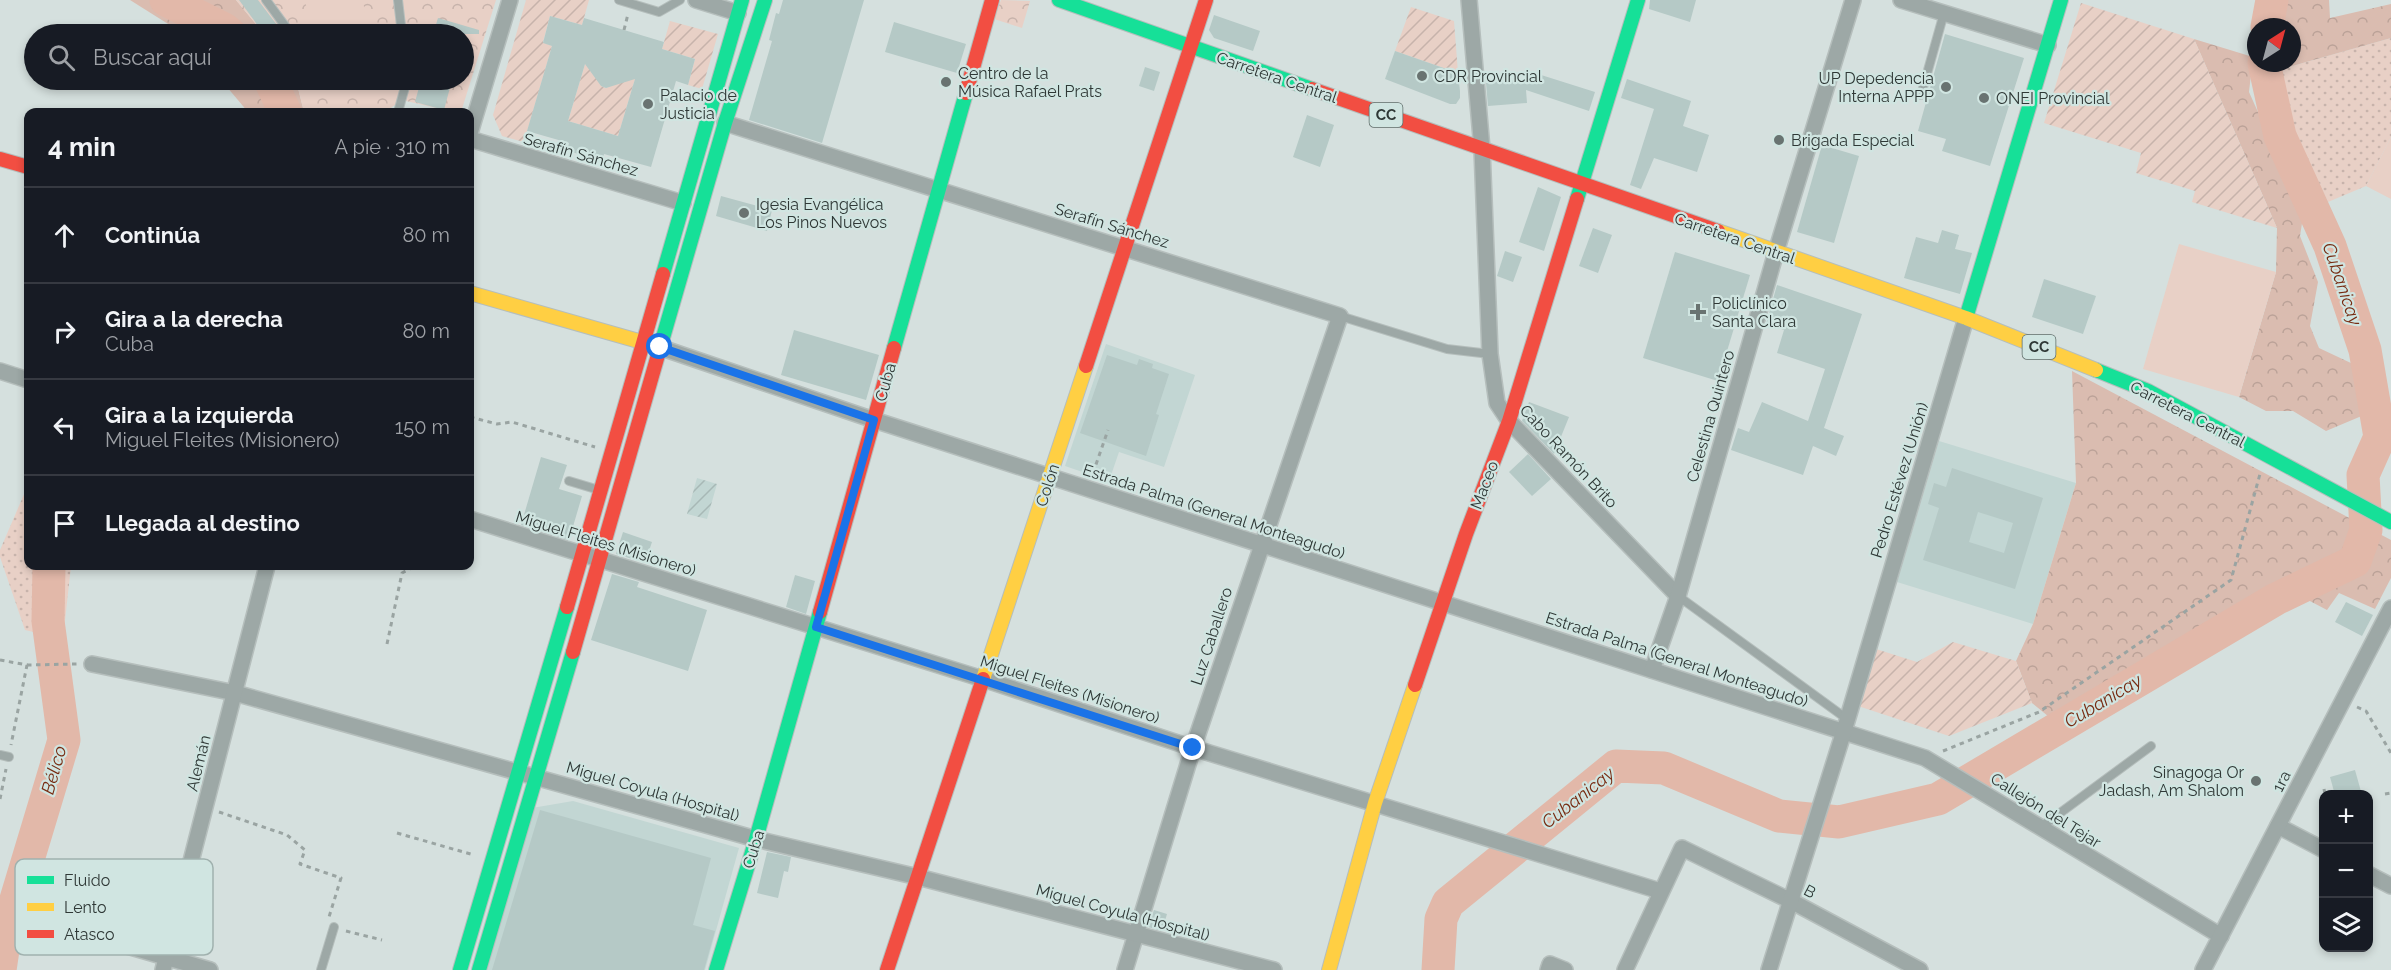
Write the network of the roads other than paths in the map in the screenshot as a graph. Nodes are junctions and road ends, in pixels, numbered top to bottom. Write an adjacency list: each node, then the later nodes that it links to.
1 (266, 0): 18 (lane)
2 (398, 0): 19 (lane)
3 (510, 0): 25 (street)
4 (619, 0): 5 (lane)
5 (680, 0)
6 (696, 0): 16 (street)
7 (765, 0): 26 (main road)
8 (992, 0): 32 (main road, Cuba)
9 (1059, 0): 21 (main road, Carretera Central / CC)
10 (1206, 0): 21 (main road, Colón)
11 (1469, 0): 28 (street, Cabo Ramón Brito)
12 (1638, 0): 31 (main road, Maceo)
13 (1853, 0): 35 (street, Celestina Quintero)
14 (1901, 0): 17 (street)
15 (2061, 0): 20 (main road, Pedro Estévez (Unión))
16 (740, 6): 33 (main road)
17 (1944, 13): 20 (street); 23 (lane)
18 (284, 24)
19 (401, 24)
20 (2048, 45): 38 (main road, Pedro Estévez (Unión))
21 (1191, 46): 28 (main road, Carretera Central / CC); 34 (main road, Colón)
22 (404, 90): 24 (lane)
23 (1921, 95)
24 (399, 108)
25 (474, 120)
26 (725, 123): 32 (street, Serafín Sánchez); 40 (main road)
27 (474, 140): 33 (street, Serafín Sánchez)
28 (1482, 149): 31 (main road, Carretera Central / CC); 41 (street, Cabo Ramón Brito)
29 (0, 159): 30 (main road)
30 (24, 166)
31 (1581, 183): 35 (main road, Carretera Central / CC); 45 (main road, Maceo)
32 (939, 190): 34 (street, Serafín Sánchez); 44 (main road, Cuba)
33 (683, 202): 39 (main road)
34 (1125, 248): 37 (street, Serafín Sánchez); 46 (main road, Colón)
35 (1776, 252): 38 (main road, Carretera Central / CC); 55 (street, Celestina Quintero)
36 (474, 294): 39 (main road, Estrada Palma (General Monteagudo))
37 (1340, 316): 41 (lane, Serafín Sánchez); 51 (street, Luz Caballero)
38 (1966, 318): 50 (main road, Carretera Central / CC); 63 (street, Pedro Estévez (Unión))
39 (642, 342): 40 (street, Estrada Palma (General Monteagudo)); 48 (main road)
40 (660, 347): 44 (street, Estrada Palma (General Monteagudo)); 53 (main road)
41 (1490, 354): 45 (street, Cabo Ramón Brito)
42 (0, 371): 43 (street)
43 (24, 379)
44 (874, 420): 46 (street, Estrada Palma (General Monteagudo)); 58 (main road, Cuba)
45 (1509, 422): 55 (street, Cabo Ramón Brito); 56 (main road, Maceo)
46 (1049, 477): 51 (street, Estrada Palma (General Monteagudo)); 61 (main road, Colón)
47 (569, 481): 48 (lane)
48 (600, 491): 52 (main road)
49 (474, 520): 52 (street, Miguel Fleites (Misionero))
50 (2391, 522)
51 (1260, 545): 56 (street, Estrada Palma (General Monteagudo)); 65 (street, Luz Caballero)
52 (582, 554): 53 (street, Miguel Fleites (Misionero)); 66 (main road)
53 (600, 560): 58 (street, Miguel Fleites (Misionero)); 67 (main road)
54 (266, 570): 62 (street, Alemán)
55 (1678, 596): 60 (street, Celestina Quintero); 63 (lane, Cabo Ramón Brito)
56 (1444, 603): 60 (street, Estrada Palma (General Monteagudo)); 68 (main road, Maceo)
57 (2391, 608): 69 (street, 1ra)
58 (816, 627): 61 (street, Miguel Fleites (Misionero)); 71 (main road, Cuba)
59 (92, 664): 62 (street, Miguel Coyula (Hospital))
60 (1652, 670): 63 (street, Estrada Palma (General Monteagudo))
61 (983, 679): 65 (street, Miguel Fleites (Misionero)); 74 (main road, Colón)
62 (235, 693): 66 (street, Miguel Coyula (Hospital)); 73 (street, Alemán)
63 (1845, 725): 70 (street, Callejón del Tejar); 78 (street, Pedro Estévez (Unión))
64 (2151, 746): 70 (lane)
65 (1193, 748): 68 (street, Miguel Fleites (Misionero)); 80 (street, Luz Caballero)
66 (520, 772): 67 (street, Miguel Coyula (Hospital)); 86 (main road)
67 (537, 777): 71 (street, Miguel Coyula (Hospital)); 87 (main road)
68 (1375, 803): 77 (street, Miguel Fleites (Misionero)); 92 (main road, Maceo)
69 (2278, 826): 72 (street); 81 (street, 1ra)
70 (2040, 828): 81 (street, Callejón del Tejar)
71 (756, 839): 74 (street, Miguel Coyula (Hospital)); 88 (main road, Cuba)
72 (2319, 847)
73 (192, 859)
74 (918, 877): 80 (street, Miguel Coyula (Hospital)); 89 (main road, Colón)
75 (2373, 877): 76 (street)
76 (2391, 886)
77 (1660, 891): 78 (street, B); 95 (street)
78 (1791, 902): 96 (street, Pedro Estévez (Unión)); 97 (street, B)
79 (334, 927): 85 (lane)
80 (1138, 934): 90 (street, Luz Caballero); 91 (street, Miguel Coyula (Hospital))
81 (2221, 936): 98 (street, 1ra)
82 (141, 955): 83 (street)
83 (165, 964): 84 (street)
84 (210, 970)
85 (321, 970)
86 (460, 970)
87 (479, 970)
88 (716, 970)
89 (887, 970)
90 (1125, 970)
91 (1274, 970)
92 (1329, 970)
93 (1548, 970): 94 (street)
94 (1565, 970)
95 (1625, 970)
96 (1769, 970)
97 (1920, 970)
98 (2203, 970)

